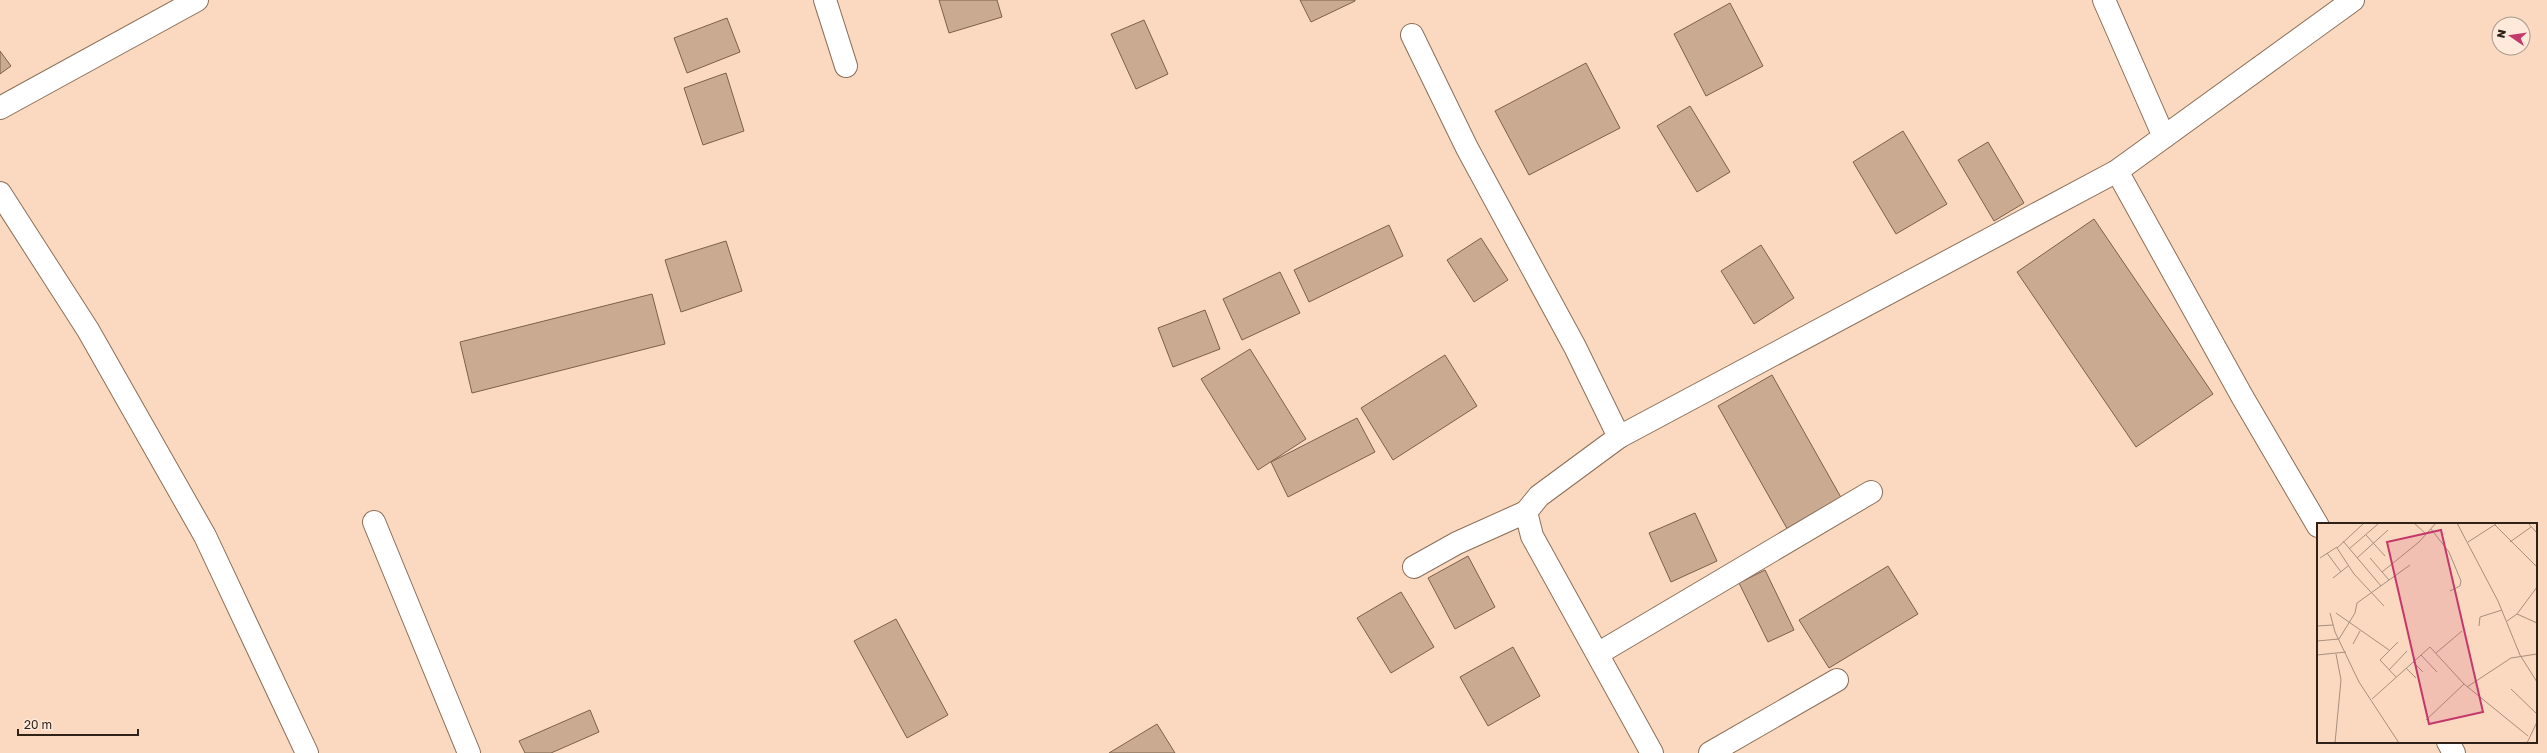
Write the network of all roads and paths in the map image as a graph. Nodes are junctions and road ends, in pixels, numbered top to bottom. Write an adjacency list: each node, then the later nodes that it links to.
1 (197, 0): 7 (street)
2 (825, 0): 6 (street)
3 (2104, 0): 8 (street)
4 (2353, 0): 8 (street)
5 (1412, 35): 12 (street)
6 (846, 66)
7 (0, 108)
8 (2164, 137): 9 (street)
9 (2117, 171): 12 (street); 16 (street)
10 (0, 193): 11 (street)
11 (7, 215): 21 (street)
12 (1619, 437): 14 (street)
13 (1871, 492): 18 (street)
14 (1526, 512): 17 (street); 18 (street)
15 (374, 522): 22 (street)
16 (2317, 524)
17 (1414, 567)
18 (1599, 653): 23 (street)
19 (1837, 680): 24 (street)
20 (2449, 743): 25 (street)
21 (307, 753)
22 (469, 753)
23 (1652, 753)
24 (1710, 753)
25 (2454, 753)

